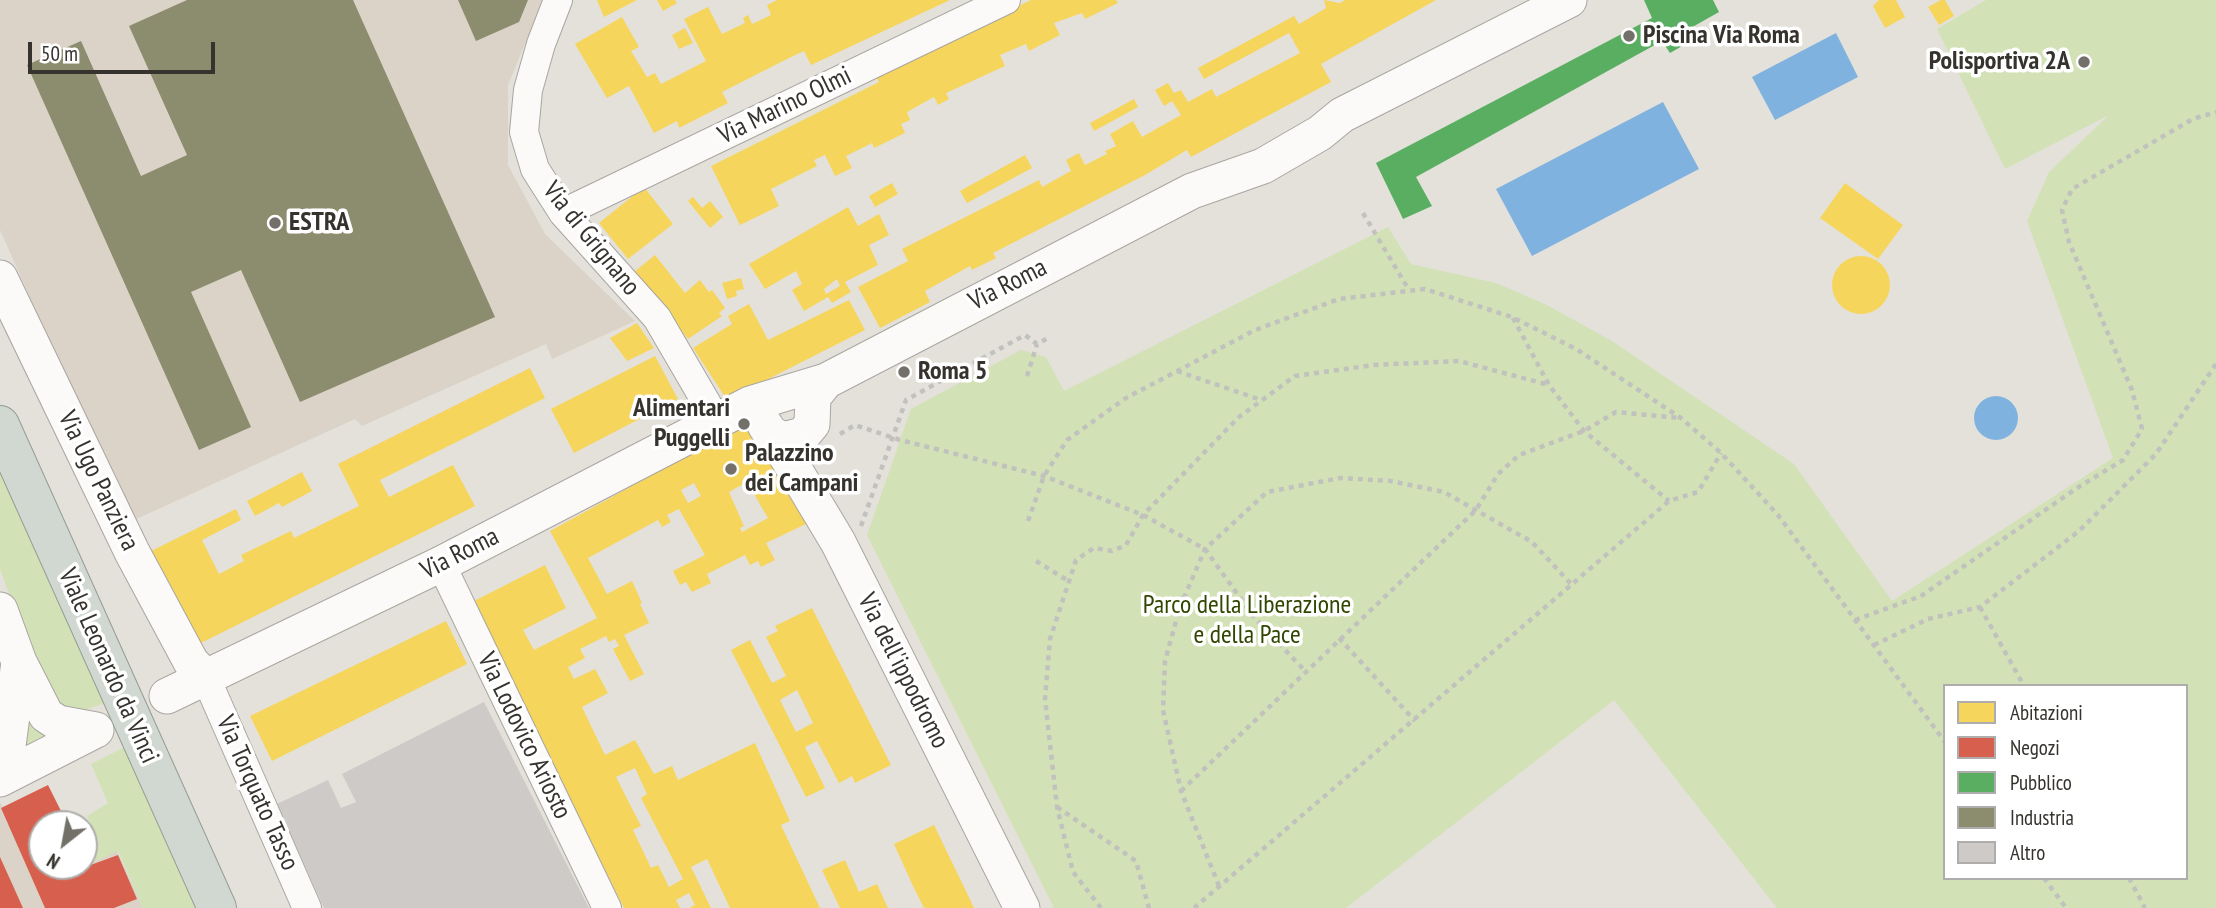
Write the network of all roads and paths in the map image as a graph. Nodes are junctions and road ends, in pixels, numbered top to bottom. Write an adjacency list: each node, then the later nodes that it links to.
1 (558, 0): 5 (street, Via di Grignano)
2 (1006, 0): 5 (street, Via Marino Olmi)
3 (1569, 0): 17 (street, Via Roma)
4 (2216, 112): 38 (path)
5 (563, 213): 19 (street, Via di Grignano)
6 (1363, 213): 8 (path)
7 (0, 278): 43 (street, Via Ugo Panziera)
8 (1409, 291): 9 (path); 13 (path)
9 (1513, 317): 15 (path); 18 (path)
10 (1050, 337): 11 (path)
11 (1037, 344): 14 (path); 22 (path)
12 (2216, 364): 36 (path)
13 (1177, 371): 16 (path); 25 (path)
14 (1027, 376)
15 (1549, 385): 16 (path); 21 (path)
16 (1262, 400): 28 (path)
17 (784, 405): 19 (street, Via Roma); 58 (street, Via dell'ippodromo)
18 (1681, 418): 21 (path); 24 (path)
19 (717, 421): 33 (street, Via Roma)
20 (0, 425): 55 (highway, Viale Leonardo da Vinci)
21 (1584, 431): 26 (path); 27 (path)
22 (893, 437): 23 (path); 25 (path); 30 (path)
23 (830, 440)
24 (1721, 453): 26 (path); 38 (path)
25 (1044, 476): 28 (path); 29 (path)
26 (1669, 501): 35 (path)
27 (1476, 510): 31 (path); 35 (path); 39 (path)
28 (1143, 515): 31 (path); 34 (path)
29 (1028, 521)
30 (859, 530)
31 (1205, 549): 42 (path); 50 (path)
32 (1036, 561): 34 (path)
33 (441, 564): 43 (street, Via Roma); 57 (street, Via Lodovico Ariosto)
34 (1070, 582): 51 (path)
35 (1572, 586): 46 (path)
36 (1980, 607): 40 (path); 44 (path)
37 (0, 610): 41 (street)
38 (1855, 620): 40 (path)
39 (1339, 638): 42 (path); 46 (path)
40 (1874, 645): 47 (path)
41 (19, 662): 48 (street); 49 (street)
42 (1305, 671): 50 (path)
43 (206, 678): 45 (street, Via Roma); 56 (street, Via Torquato Tasso)
44 (2023, 684)
45 (167, 696)
46 (1415, 721): 54 (path)
47 (1943, 739)
48 (0, 769)
49 (0, 779)
50 (1181, 791): 54 (path)
51 (1057, 807): 59 (path); 60 (path)
52 (2045, 880): 62 (path)
53 (2130, 880): 63 (path)
54 (1219, 886): 61 (path)
55 (217, 908)
56 (307, 908)
57 (607, 908)
58 (1022, 908)
59 (1101, 908)
60 (1149, 908)
61 (1194, 908)
62 (2066, 908)
63 (2145, 908)

